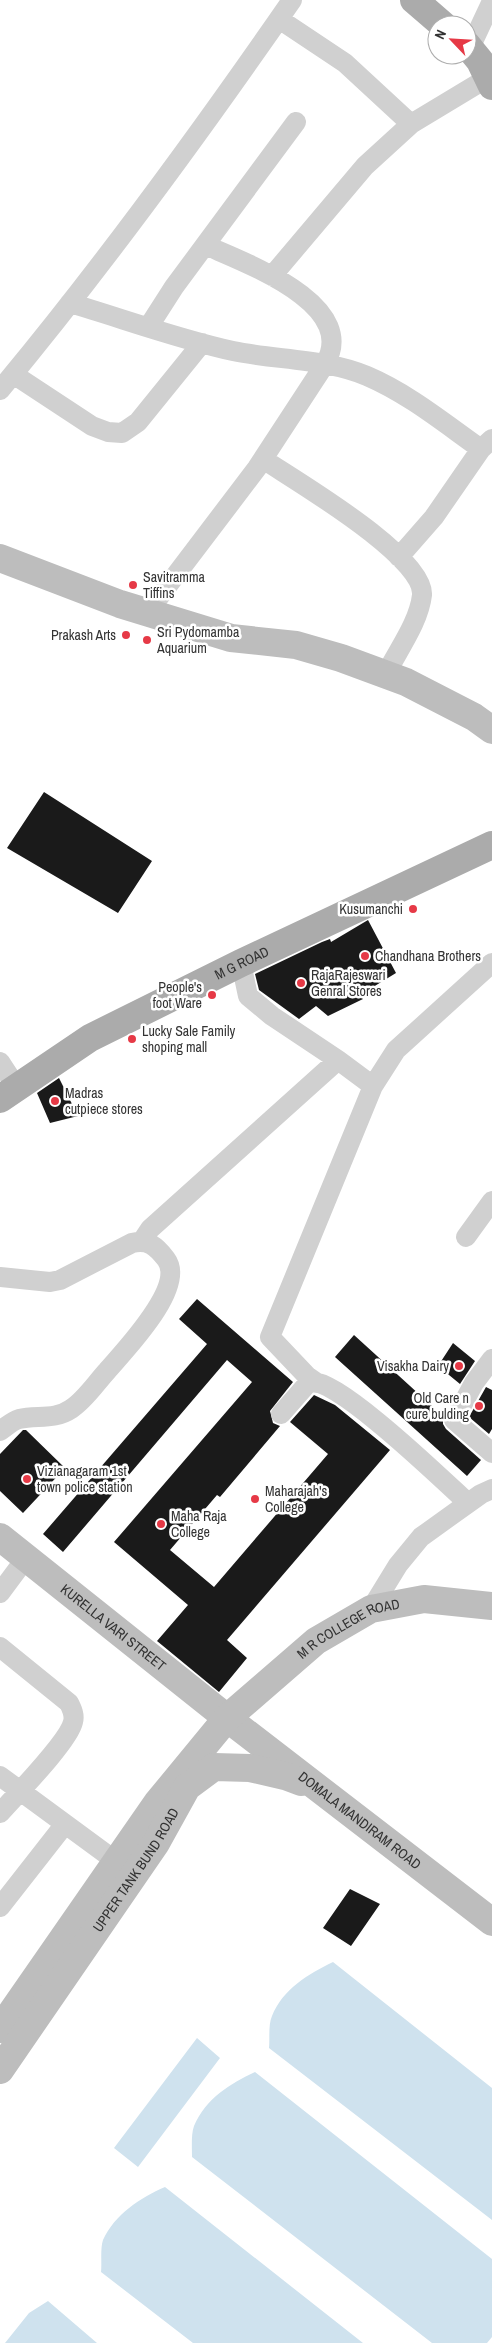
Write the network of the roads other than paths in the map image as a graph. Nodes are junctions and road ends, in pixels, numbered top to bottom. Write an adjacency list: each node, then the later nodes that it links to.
1 (292, 0): 5 (street)
2 (414, 0): 4 (main road)
3 (492, 1): 6 (street)
4 (431, 15)
5 (279, 19): 10 (street); 13 (street)
6 (477, 29)
7 (477, 57): 8 (main road)
8 (490, 81): 10 (street)
9 (296, 122): 11 (street)
10 (411, 124): 12 (street)
11 (205, 245): 12 (street); 14 (street)
12 (272, 276): 16 (street)
13 (70, 303): 14 (street); 17 (street)
14 (149, 326): 15 (street)
15 (202, 343): 16 (street); 17 (street)
16 (325, 364): 18 (street); 19 (street)
17 (4, 384)
18 (487, 444): 20 (street)
19 (263, 459): 20 (street); 22 (street)
20 (399, 557): 23 (street)
21 (0, 558): 22 (street)
22 (147, 612): 23 (street)
23 (386, 674): 24 (street)
24 (492, 730)
25 (492, 845): 26 (main road, M G ROAD)
26 (241, 963): 28 (street); 31 (main road, M G ROAD)
27 (492, 963): 30 (street)
28 (338, 1060): 30 (street); 34 (street)
29 (0, 1062): 31 (street)
30 (372, 1086): 37 (street)
31 (8, 1094)
32 (492, 1201): 33 (street)
33 (466, 1237)
34 (142, 1241): 35 (street); 39 (street)
35 (0, 1277)
36 (492, 1360): 40 (street)
37 (317, 1383): 38 (street); 42 (street)
38 (281, 1414)
39 (0, 1431)
40 (492, 1453)
41 (492, 1489): 42 (street)
42 (468, 1503): 47 (street)
43 (0, 1537): 44 (street, KURELLA VARI STREET)
44 (26, 1558): 45 (street); 49 (street, KURELLA VARI STREET)
45 (0, 1593)
46 (492, 1606): 47 (street, M R COLLEGE ROAD)
47 (371, 1609): 49 (street, M R COLLEGE ROAD)
48 (0, 1647): 51 (street)
49 (227, 1718): 52 (street, DOMALA MANDIRAM ROAD); 55 (street, UPPER TANK BUND ROAD)
50 (0, 1776): 51 (street)
51 (20, 1790): 53 (street); 54 (street)
52 (323, 1791): 57 (street, DOMALA MANDIRAM ROAD); 59 (street, UPPER TANK BUND ROAD)
53 (0, 1813)
54 (65, 1824): 55 (street); 56 (street)
55 (117, 1862): 58 (street, UPPER TANK BUND ROAD)
56 (0, 1906)
57 (492, 1922)
58 (0, 2028)
59 (0, 2070)

